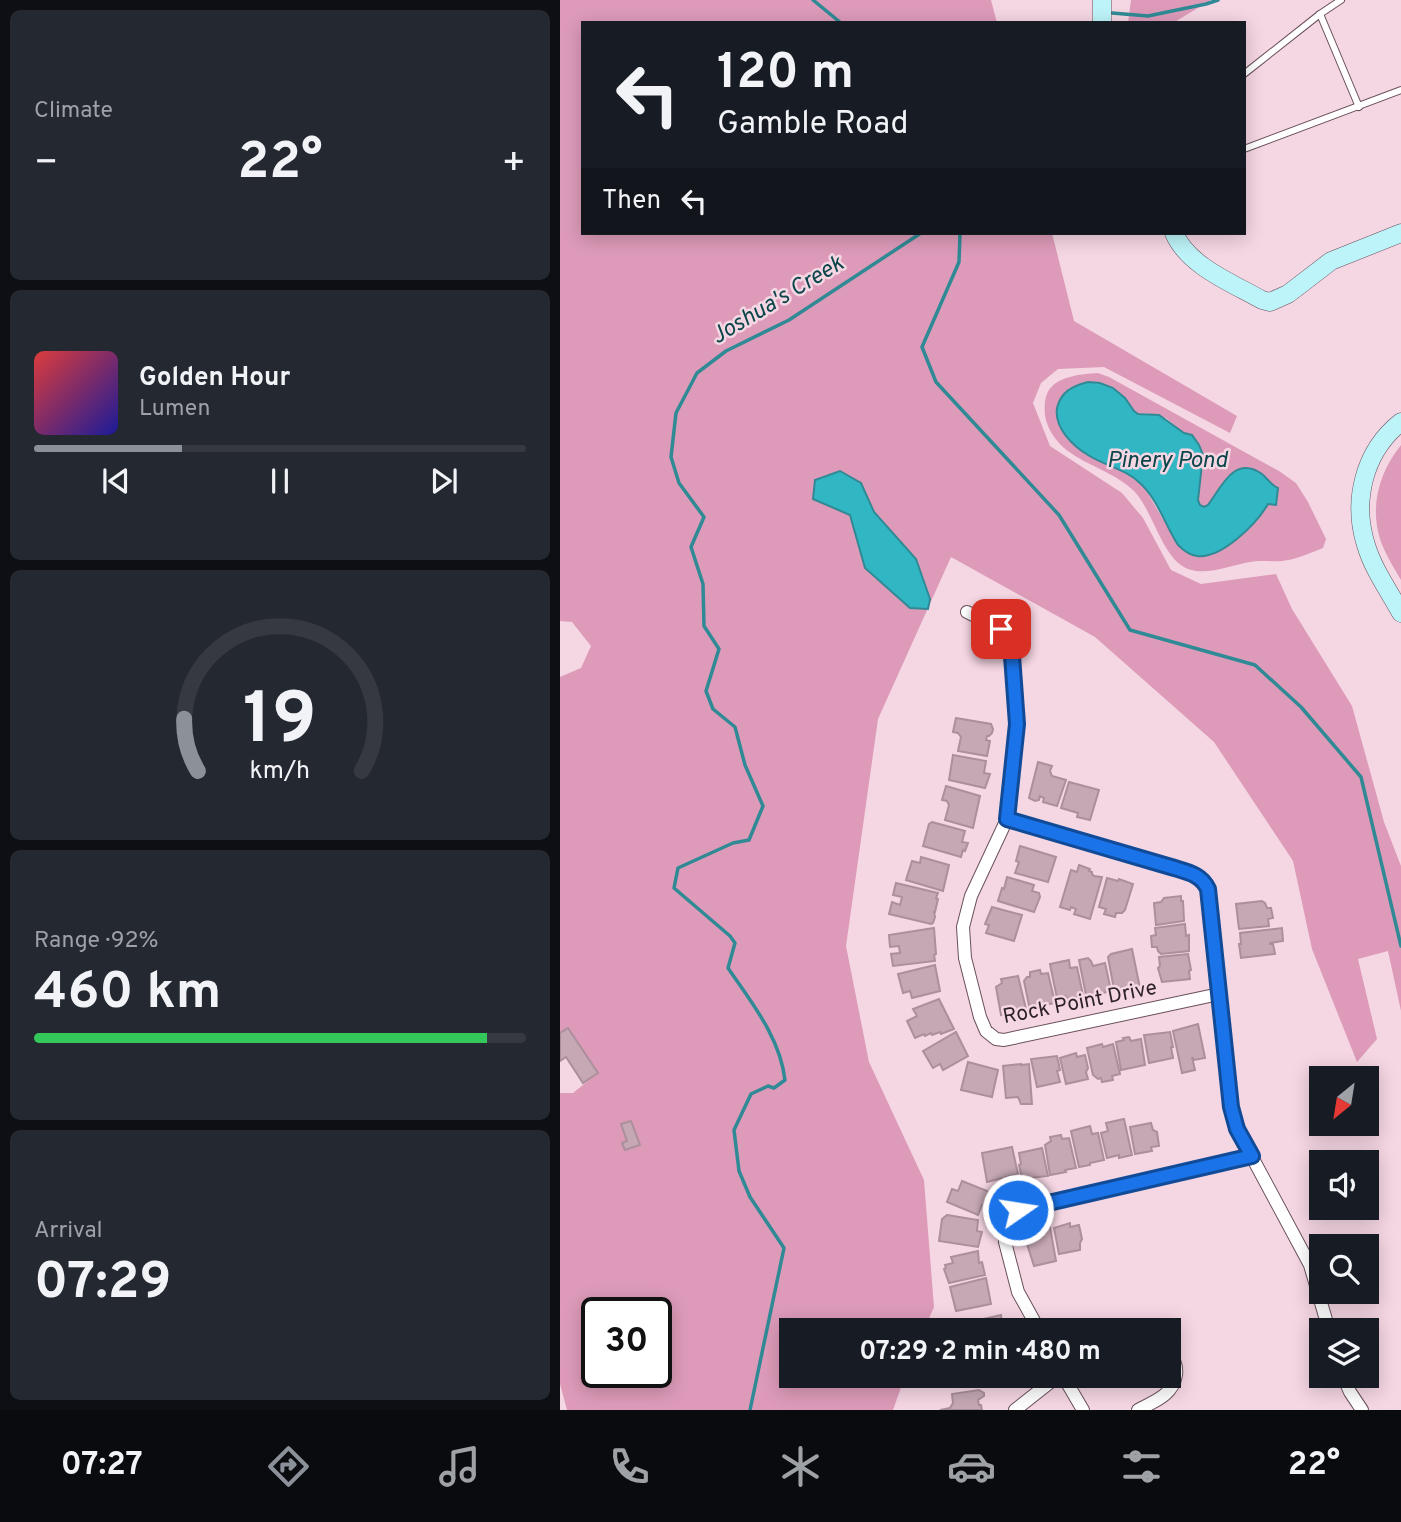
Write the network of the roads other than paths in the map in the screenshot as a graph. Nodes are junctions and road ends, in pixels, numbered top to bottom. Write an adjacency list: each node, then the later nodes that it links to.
1 (1102, 0): 4 (street)
2 (1341, 0): 3 (lane)
3 (1320, 13): 5 (lane); 7 (lane)
4 (1102, 21)
5 (1246, 72)
6 (1401, 90): 7 (lane)
7 (1359, 107): 8 (lane)
8 (1246, 148)
9 (1401, 233): 10 (street)
10 (1175, 235)
11 (1401, 422): 13 (street)
12 (967, 612): 14 (street, Rock Point Drive)
13 (1401, 613)
14 (1007, 819): 15 (street); 15 (street, Rock Point Drive)
15 (1219, 994): 16 (street)
16 (1252, 1156): 17 (street); 18 (street)
17 (1032, 1318)
18 (1325, 1318)
19 (1045, 1388): 23 (street)
20 (1069, 1388): 24 (street)
21 (1172, 1388): 25 (street)
22 (1348, 1388): 26 (street)
23 (1015, 1410)
24 (1083, 1410)
25 (1138, 1410)
26 (1362, 1410)

